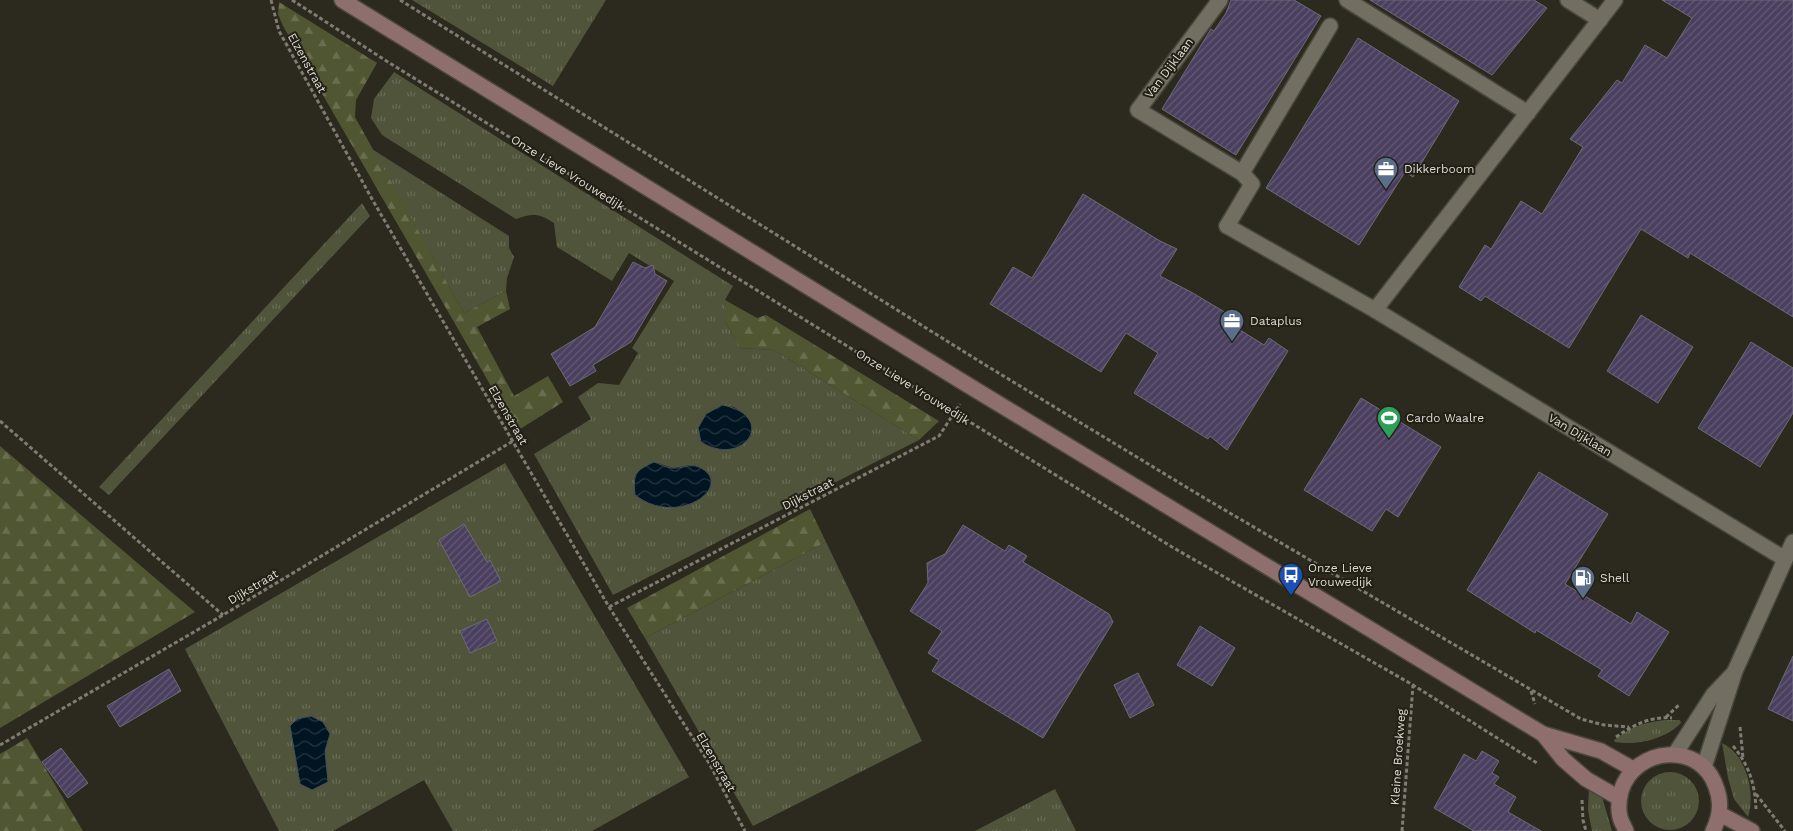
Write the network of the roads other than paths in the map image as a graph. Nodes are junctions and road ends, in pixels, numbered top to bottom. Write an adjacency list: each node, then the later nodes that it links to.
1 (342, 0): 14 (main road)
2 (1220, 0): 9 (street, Van Dijklaan)
3 (1347, 0): 8 (street)
4 (1568, 0): 6 (street)
5 (1615, 0): 6 (street)
6 (1600, 20): 8 (street)
7 (1330, 26): 9 (street)
8 (1528, 113): 10 (street)
9 (1242, 172): 10 (street, Van Dijklaan)
10 (1376, 310): 12 (street, Van Dijklaan)
11 (1793, 542): 12 (street)
12 (1785, 559): 13 (street)
13 (1735, 671): 15 (street); 16 (street)
14 (1543, 734): 17 (main road); 18 (main road)
15 (1675, 754): 16 (main road); 17 (main road)
16 (1704, 767): 19 (main road)
17 (1633, 769): 18 (main road)
18 (1619, 798): 20 (main road)
19 (1720, 814): 21 (main road); 22 (main road)
20 (1626, 831)
21 (1713, 831)
22 (1752, 831)

